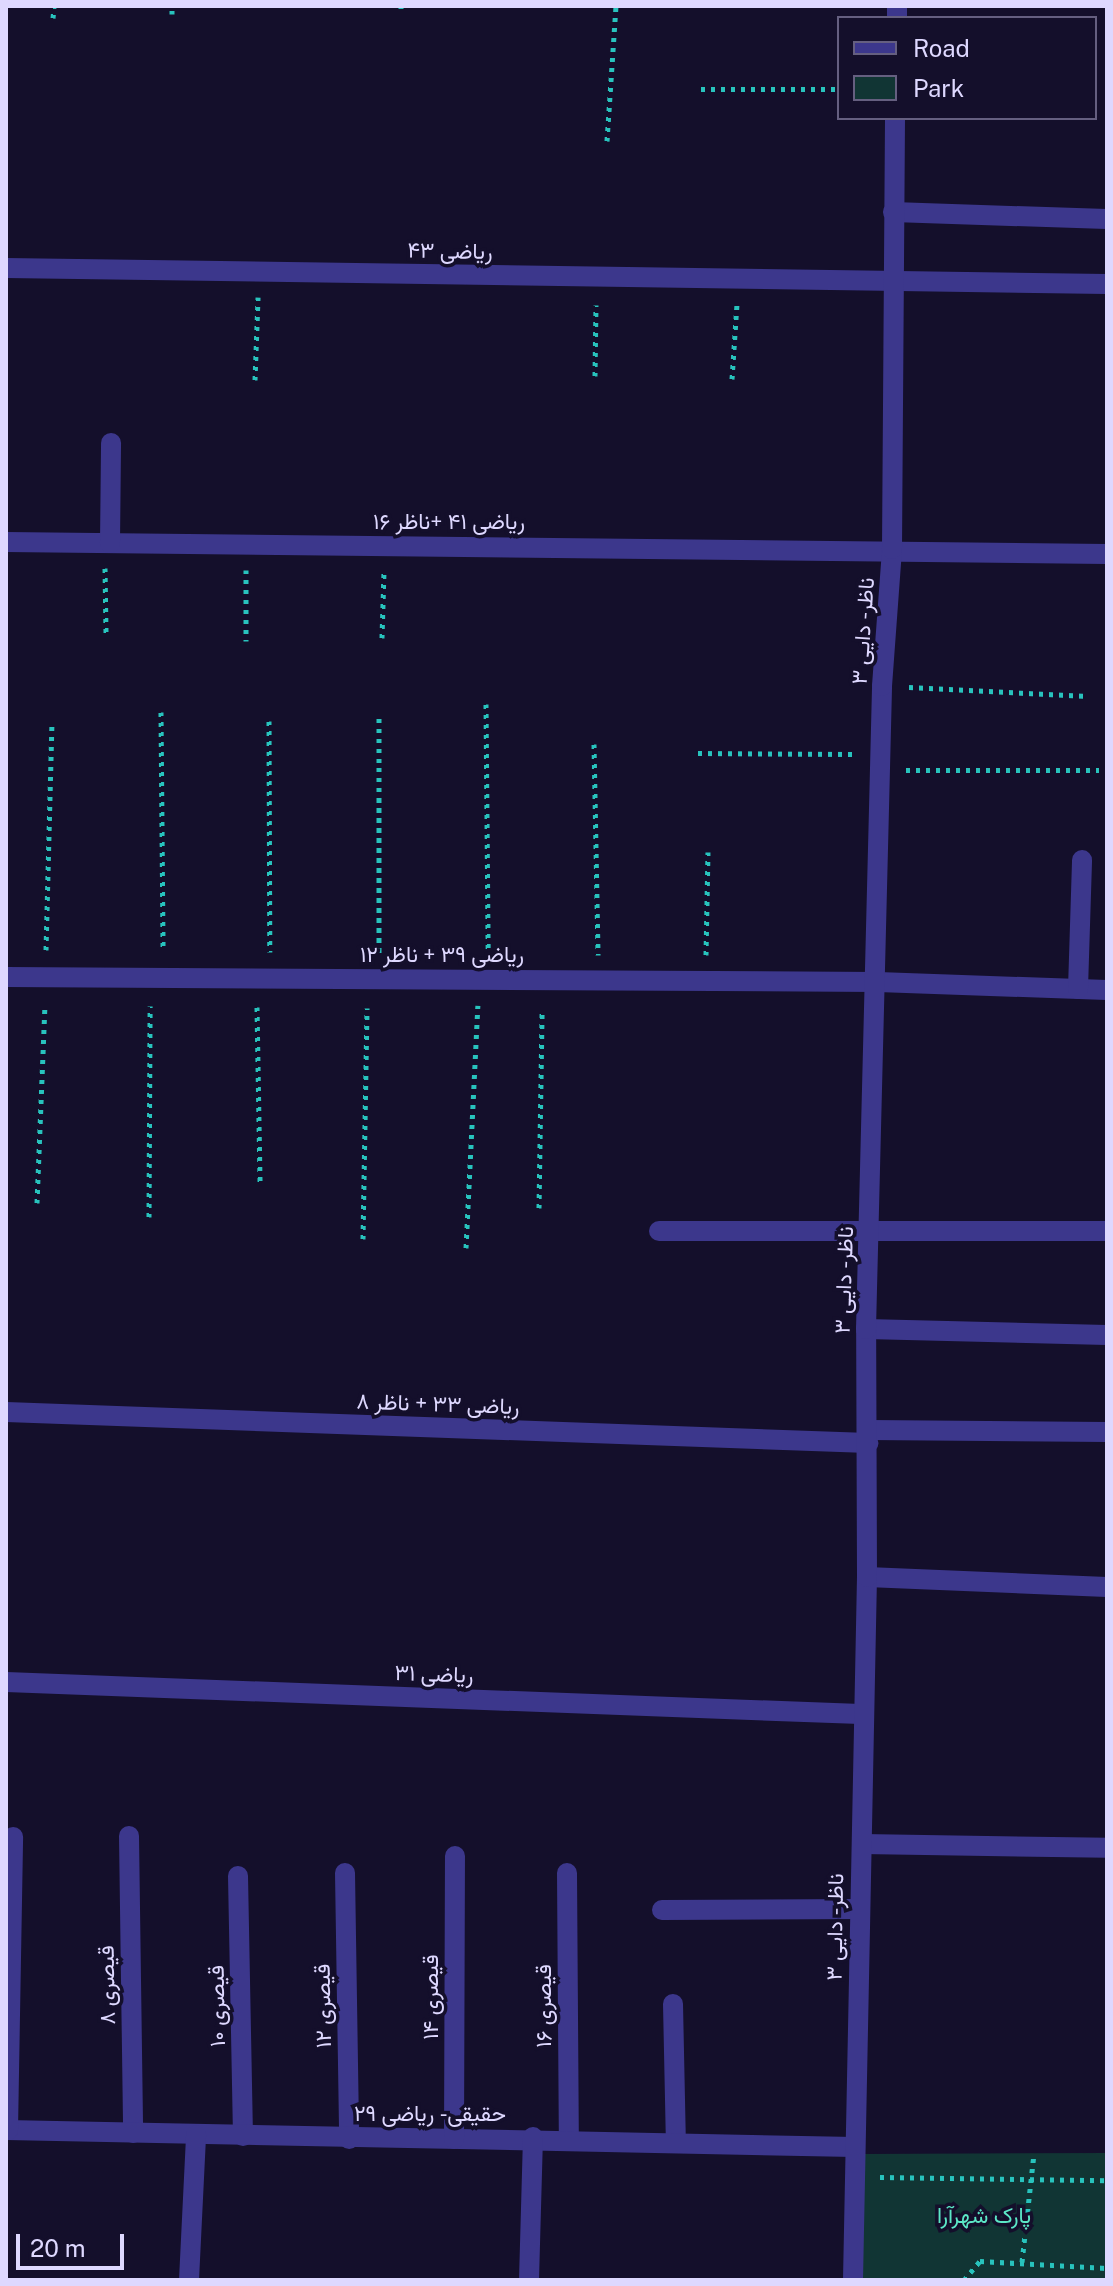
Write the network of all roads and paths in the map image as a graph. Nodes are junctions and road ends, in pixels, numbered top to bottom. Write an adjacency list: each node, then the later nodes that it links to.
1 (54, 6): 5 (path)
2 (172, 6): 4 (path)
3 (616, 6): 9 (path)
4 (172, 14)
5 (53, 18)
6 (701, 89): 7 (path)
7 (837, 89)
8 (895, 120): 10 (street, ناظر - دایی ۳)
9 (607, 141)
10 (893, 212): 11 (street); 16 (street, ناظر - دایی ۳)
11 (1107, 219)
12 (6, 268): 13 (street, ریاضی ۴۳)
13 (259, 272): 14 (street, ریاضی ۴۳); 20 (path)
14 (597, 277): 15 (street, ریاضی ۴۳); 18 (path)
15 (738, 279): 16 (street, ریاضی ۴۳); 19 (path)
16 (894, 281): 17 (street, ریاضی ۴۳); 26 (street, ناظر - دایی ۳)
17 (1107, 284)
18 (595, 376)
19 (732, 379)
20 (255, 380)
21 (111, 443): 23 (street)
22 (6, 542): 23 (street, ریاضی ۴۱ +ناظر ۱۶)
23 (108, 543): 24 (street, ریاضی ۴۱ +ناظر ۱۶); 28 (path)
24 (246, 544): 25 (street, ریاضی ۴۱ +ناظر ۱۶); 30 (path)
25 (384, 545): 26 (street, ریاضی ۴۱ +ناظر ۱۶); 29 (path)
26 (892, 549): 27 (street, ریاضی ۴۱ +ناظر ۱۶); 31 (street, ناظر - دایی ۳)
27 (1107, 554)
28 (106, 635)
29 (382, 638)
30 (246, 641)
31 (882, 686): 32 (path); 40 (street, ناظر - دایی ۳)
32 (1088, 696)
33 (486, 704): 49 (path)
34 (161, 712): 46 (path)
35 (379, 718): 48 (path)
36 (269, 721): 47 (path)
37 (52, 723): 45 (path)
38 (594, 744): 51 (path)
39 (698, 753): 40 (path)
40 (881, 762): 41 (path); 53 (street, ناظر - دایی ۳)
41 (1099, 770)
42 (708, 852): 52 (path)
43 (1082, 860): 54 (street)
44 (6, 977): 45 (street, ریاضی ۳۹ + ناظر ۱۲)
45 (46, 977): 46 (street, ریاضی ۳۹ + ناظر ۱۲); 57 (path)
46 (157, 977): 47 (street, ریاضی ۳۹ + ناظر ۱۲); 59 (path)
47 (264, 978): 48 (street, ریاضی ۳۹ + ناظر ۱۲); 56 (path)
48 (373, 979): 49 (street, ریاضی ۳۹ + ناظر ۱۲); 63 (path)
49 (484, 979): 50 (street, ریاضی ۳۹ + ناظر ۱۲); 64 (path)
50 (542, 980): 51 (street, ریاضی ۳۹ + ناظر ۱۲); 58 (path)
51 (599, 980): 52 (street, ریاضی ۳۹ + ناظر ۱۲)
52 (706, 981): 53 (street, ریاضی ۳۹ + ناظر ۱۲)
53 (878, 982): 54 (street, ریاضی ۳۹ + ناظر ۱۲); 61 (street, ناظر - دایی ۳)
54 (1078, 989): 55 (street, ریاضی ۳۹ + ناظر ۱۲)
55 (1107, 990)
56 (260, 1182)
57 (37, 1203)
58 (539, 1208)
59 (149, 1217)
60 (659, 1231): 61 (street)
61 (870, 1231): 62 (street); 65 (street, ناظر - دایی ۳)
62 (1107, 1231)
63 (363, 1239)
64 (466, 1248)
65 (866, 1329): 66 (street); 69 (street, ناظر - دایی ۳)
66 (1107, 1335)
67 (6, 1412): 69 (street, ریاضی ۳۳ + ناظر ۸)
68 (1107, 1432): 69 (street, ریاضی ۳۳ + ناظر ۸)
69 (868, 1437): 70 (street, ناظر - دایی ۳)
70 (867, 1577): 71 (street); 73 (street, ناظر - دایی ۳)
71 (1107, 1587)
72 (6, 1682): 73 (street, ریاضی ۳۱)
73 (860, 1714): 76 (street, ناظر - دایی ۳)
74 (129, 1836): 86 (street, قیصری ۸)
75 (13, 1837): 85 (street)
76 (862, 1844): 77 (street); 82 (street, ناظر - دایی ۳)
77 (1107, 1848)
78 (455, 1856): 91 (street, قیصری ۱۴)
79 (345, 1873): 90 (street, قیصری ۱۲)
80 (567, 1873): 92 (street, قیصری ۱۶)
81 (238, 1876): 88 (street, قیصری ۱۰)
82 (859, 1909): 83 (street); 94 (street, ناظر - دایی ۳)
83 (662, 1910)
84 (673, 2004): 93 (street)
85 (7, 2130): 86 (street, حقیقی - ریاضی ۲۹)
86 (133, 2133): 87 (street, حقیقی - ریاضی ۲۹)
87 (196, 2135): 88 (street, حقیقی - ریاضی ۲۹); 101 (street)
88 (243, 2136): 90 (street, حقیقی - ریاضی ۲۹)
89 (533, 2137): 91 (street, حقیقی - ریاضی ۲۹); 92 (street, حقیقی - ریاضی ۲۹); 102 (street)
90 (349, 2139): 91 (street, حقیقی - ریاضی ۲۹)
91 (454, 2139)
92 (569, 2139): 93 (street, حقیقی - ریاضی ۲۹)
93 (676, 2143): 94 (street, حقیقی - ریاضی ۲۹)
94 (855, 2147): 103 (street, ناظر - دایی ۳)
95 (1034, 2153): 97 (path)
96 (878, 2177): 97 (path)
97 (1031, 2179): 98 (path); 99 (path)
98 (1107, 2180)
99 (1022, 2262): 100 (path); 104 (path)
100 (1107, 2268)
101 (189, 2280)
102 (529, 2280)
103 (853, 2280)
104 (964, 2280)

